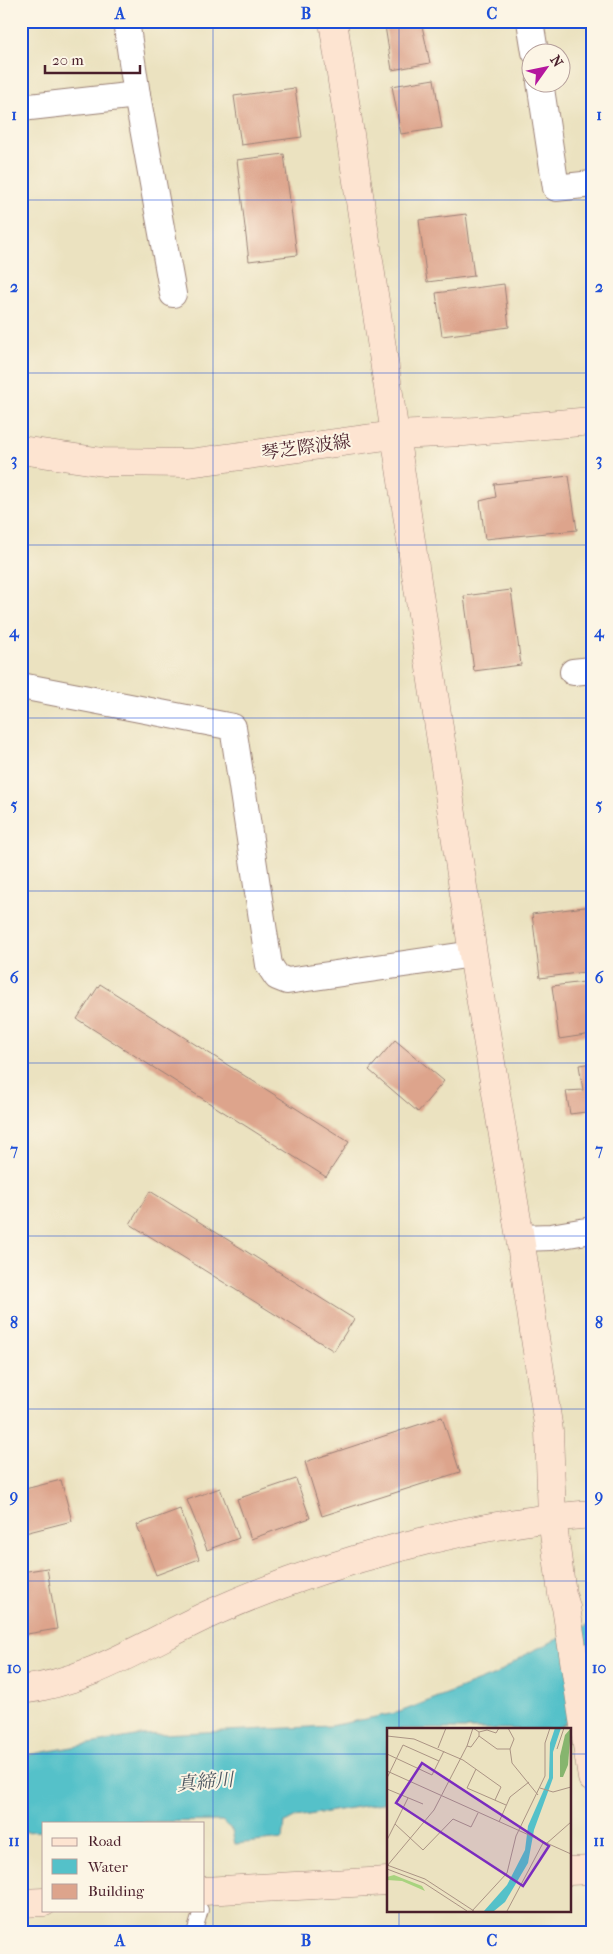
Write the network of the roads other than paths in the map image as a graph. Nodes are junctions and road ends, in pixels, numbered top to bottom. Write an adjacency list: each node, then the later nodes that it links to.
1 (126, 21): 6 (street)
2 (333, 21): 11 (street)
3 (530, 21): 4 (street)
4 (533, 42)
5 (542, 92): 8 (street)
6 (137, 95): 7 (street); 9 (street)
7 (21, 108)
8 (592, 184)
9 (173, 294)
10 (592, 421): 11 (street, 琴芝際波線)
11 (394, 435): 12 (street, 琴芝際波線); 14 (street)
12 (21, 450)
13 (21, 686): 14 (street)
14 (473, 954): 16 (street)
15 (592, 1230): 16 (street)
16 (520, 1238): 18 (street)
17 (592, 1514): 18 (street)
18 (552, 1517): 19 (street); 20 (street)
19 (21, 1690)
20 (592, 1778)
21 (592, 1870): 22 (street)
22 (570, 1871)
23 (387, 1881): 24 (street)
24 (205, 1898)
25 (42, 1902): 26 (street)
26 (21, 1903)
27 (200, 1912): 28 (lane)
28 (194, 1933)

